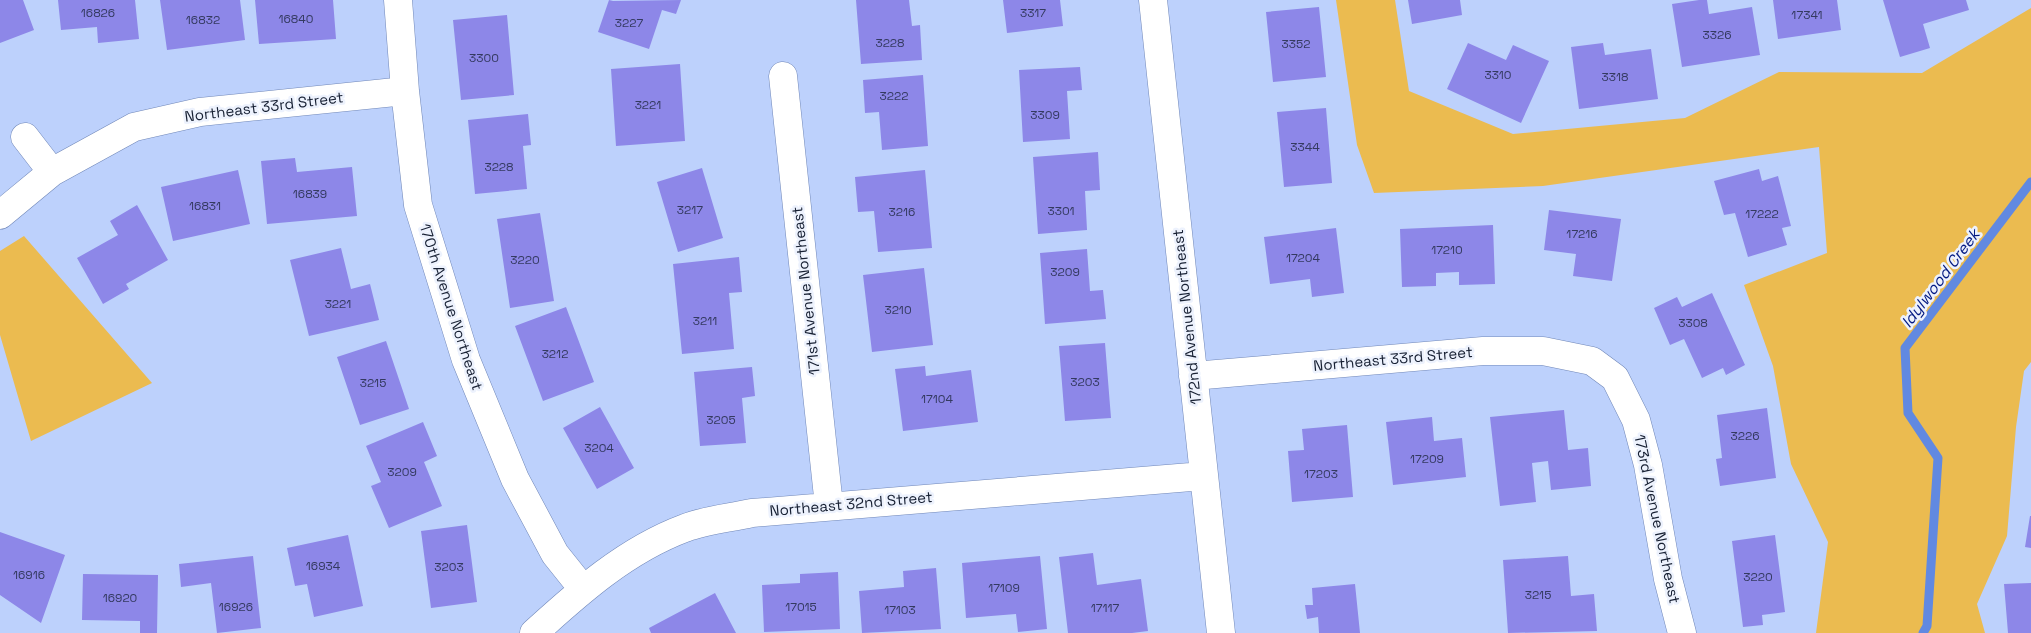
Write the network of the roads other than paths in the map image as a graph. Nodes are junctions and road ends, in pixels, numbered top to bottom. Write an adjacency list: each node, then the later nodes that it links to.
1 (398, 0): 4 (street, 170th Avenue Northeast)
2 (1153, 0): 9 (street, 172nd Avenue Northeast)
3 (783, 76): 11 (street, 171st Avenue Northeast)
4 (406, 91): 6 (street, Northeast 33rd Street); 12 (street, 170th Avenue Northeast)
5 (25, 137): 6 (street)
6 (52, 172): 7 (street, Northeast 33rd Street)
7 (0, 215)
8 (1592, 361): 9 (street, Northeast 33rd Street); 15 (street, 173rd Avenue Northeast)
9 (1193, 376): 10 (street, 172nd Avenue Northeast)
10 (1204, 476): 11 (street, Northeast 32nd Street); 14 (street, 172nd Avenue Northeast)
11 (829, 506): 12 (street, Northeast 32nd Street)
12 (583, 589): 13 (street, Northeast 32nd Street)
13 (534, 633)
14 (1221, 633)
15 (1682, 633)

